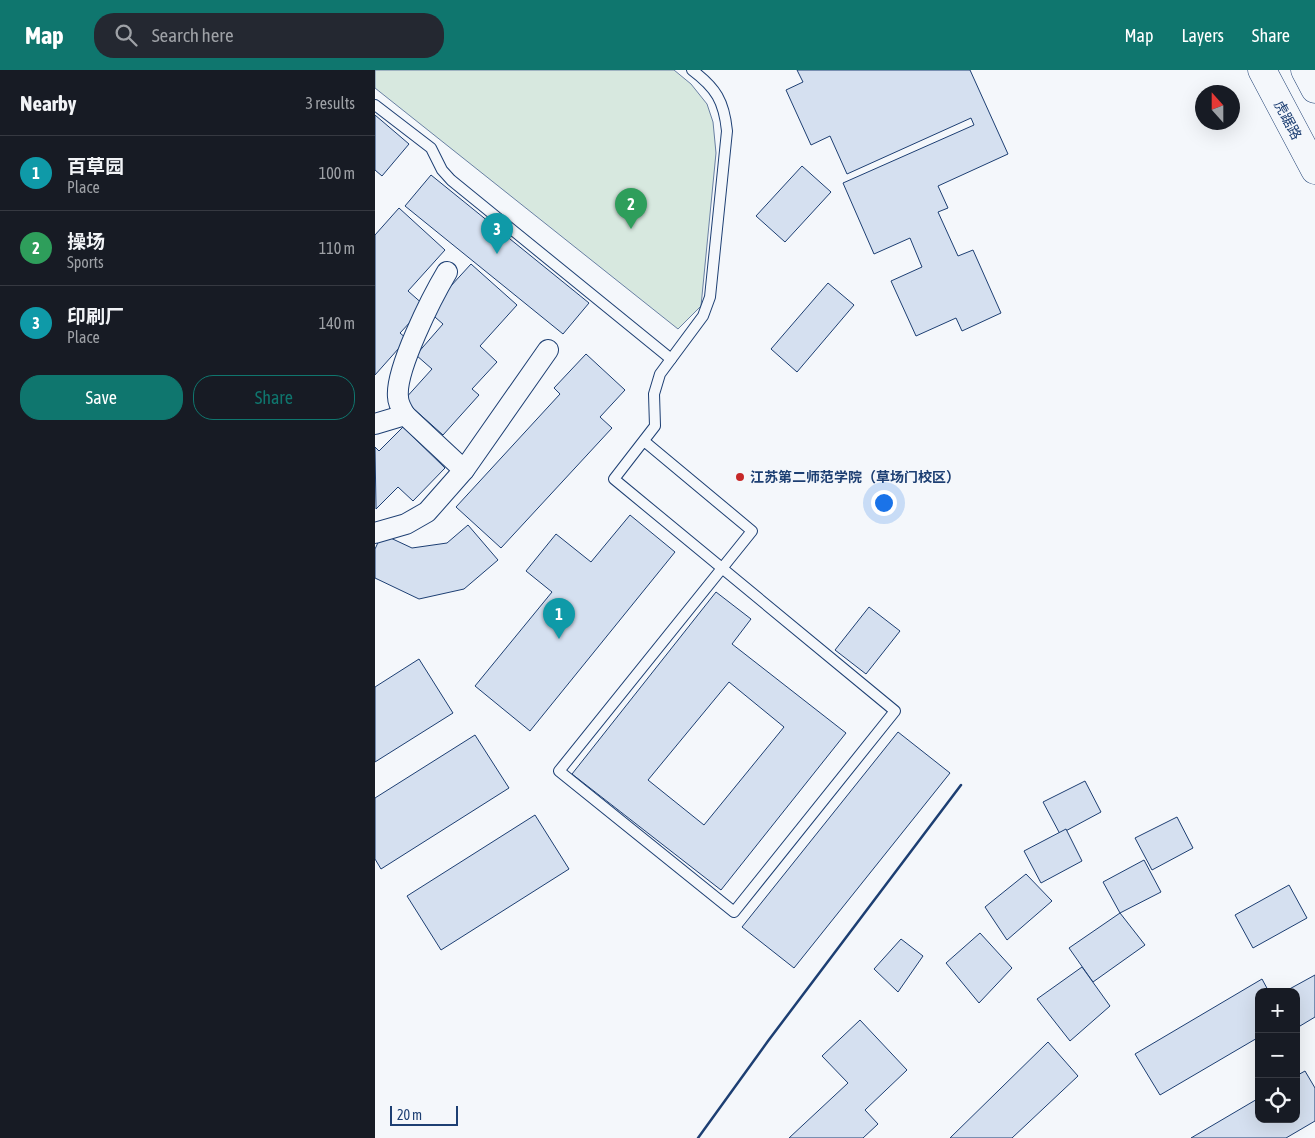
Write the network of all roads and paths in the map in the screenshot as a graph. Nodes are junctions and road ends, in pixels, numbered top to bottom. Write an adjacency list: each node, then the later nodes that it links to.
1 (692, 70): 9 (lane)
2 (1262, 70): 6 (main road, 虎踞路)
3 (1305, 70): 4 (main road)
4 (1315, 89)
5 (375, 105): 9 (lane)
6 (1315, 170)
7 (447, 272): 10 (street)
8 (548, 350): 13 (street)
9 (671, 359): 12 (lane)
10 (405, 415): 11 (street); 13 (street)
11 (375, 424)
12 (644, 441): 15 (lane); 15 (lane)
13 (464, 470): 14 (street)
14 (375, 533)
15 (722, 568): 15 (lane)

